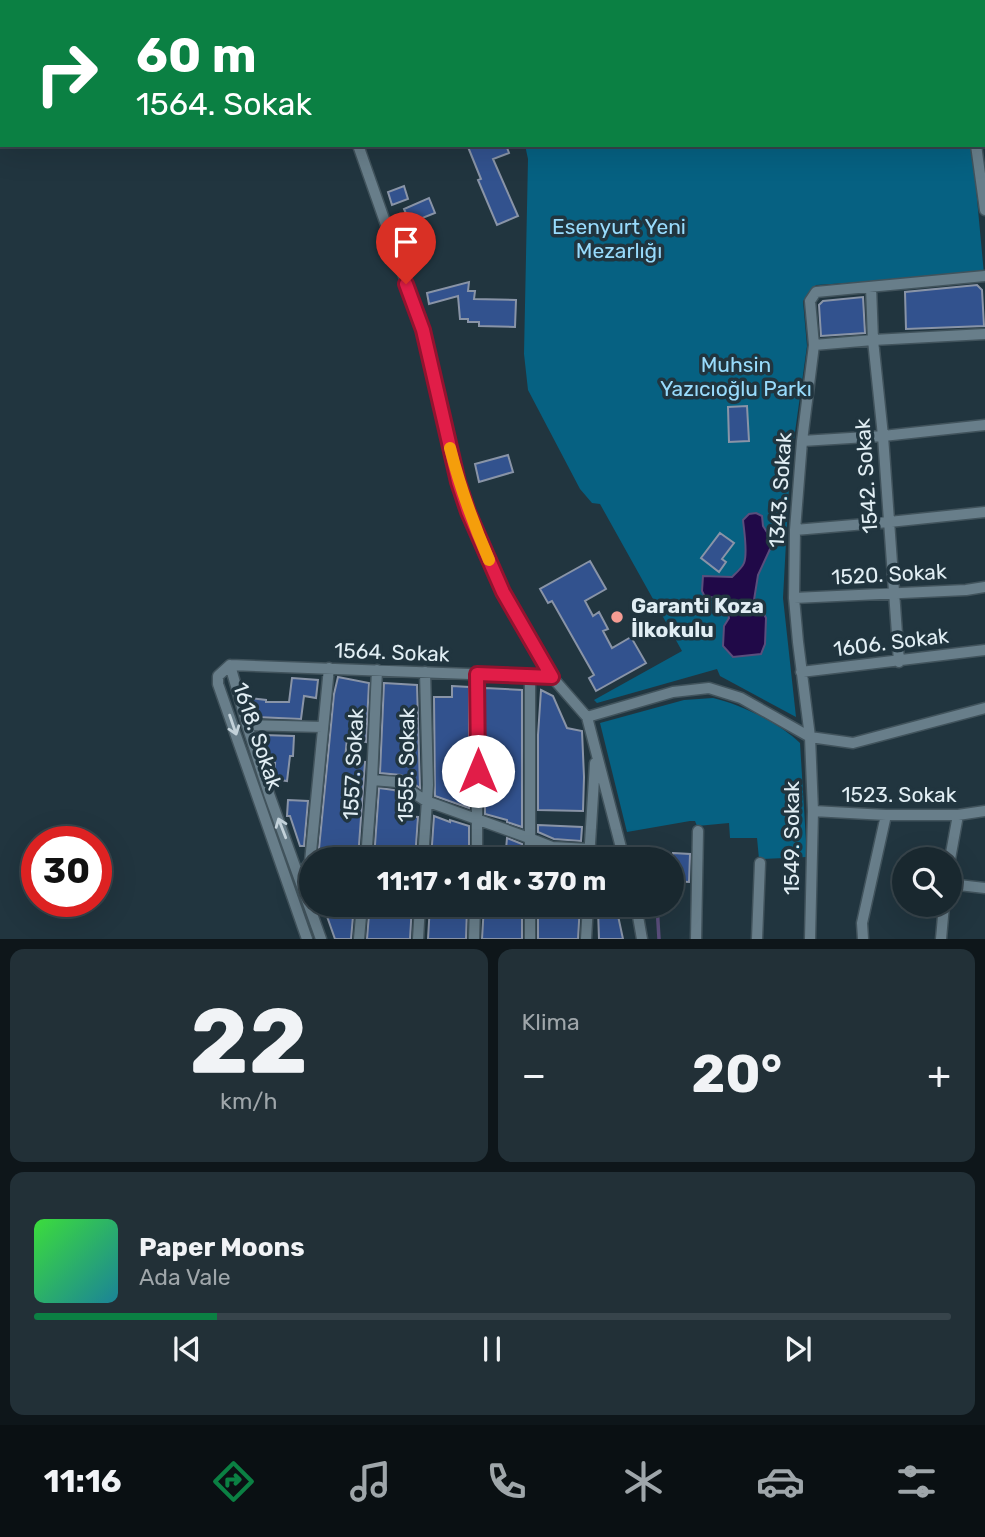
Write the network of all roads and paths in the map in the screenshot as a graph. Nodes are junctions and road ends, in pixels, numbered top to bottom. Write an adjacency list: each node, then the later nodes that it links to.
1 (359, 147): 27 (street)
2 (976, 147): 3 (street)
3 (985, 210)
4 (985, 276): 5 (street, 1343. Sokak)
5 (871, 287): 7 (street, 1542. Sokak); 8 (street, 1343. Sokak)
6 (985, 334): 7 (street)
7 (873, 340): 8 (street); 10 (street, 1542. Sokak)
8 (814, 345): 11 (street, 1343. Sokak)
9 (985, 425): 10 (street)
10 (883, 436): 11 (street); 13 (street, 1542. Sokak)
11 (802, 441): 14 (street, 1343. Sokak)
12 (985, 512): 13 (street)
13 (889, 522): 14 (street); 16 (street, 1542. Sokak)
14 (795, 530): 17 (street, 1343. Sokak)
15 (985, 587): 16 (street, 1520. Sokak)
16 (894, 593): 17 (street, 1520. Sokak); 19 (street, 1542. Sokak)
17 (794, 598): 24 (street, 1343. Sokak)
18 (985, 650): 19 (street, 1606. Sokak)
19 (899, 662): 24 (street, 1606. Sokak)
20 (230, 665): 21 (street, 1564. Sokak); 30 (street, 1618. Sokak); 64 (street, 1618. Sokak, one-way to 64)
21 (329, 668): 22 (street, 1564. Sokak); 31 (street)
22 (377, 670): 23 (street, 1564. Sokak); 34 (street, 1557. Sokak)
23 (425, 672): 25 (street, 1564. Sokak); 35 (street, 1555. Sokak)
24 (801, 672): 32 (street, 1343. Sokak)
25 (477, 674): 26 (street, 1564. Sokak); 40 (street)
26 (530, 676): 27 (street, 1564. Sokak); 42 (street)
27 (552, 677): 29 (street)
28 (985, 708): 32 (street)
29 (587, 717): 32 (street); 33 (street)
30 (247, 725): 31 (street); 53 (street, 1618. Sokak, one-way to 30)
31 (323, 727): 43 (street)
32 (810, 737): 36 (street, 1549. Sokak)
33 (596, 753): 49 (street); 50 (street)
34 (372, 780): 35 (street); 44 (street, 1557. Sokak)
35 (426, 801): 40 (street); 45 (street, 1555. Sokak)
36 (813, 811): 38 (street, 1523. Sokak); 74 (street, 1549. Sokak)
37 (985, 811): 39 (street, 1523. Sokak)
38 (886, 815): 39 (street, 1523. Sokak); 75 (street)
39 (958, 815): 51 (street)
40 (478, 819): 42 (street); 46 (street)
41 (698, 831): 72 (street)
42 (529, 838): 47 (street); 48 (street)
43 (311, 847)
44 (367, 847)
45 (424, 847)
46 (477, 847)
47 (529, 847)
48 (552, 847)
49 (589, 847)
50 (621, 847)
51 (952, 847)
52 (760, 863): 73 (street)
53 (299, 873)
54 (962, 885): 55 (street)
55 (985, 888)
56 (314, 917): 65 (street, 1618. Sokak)
57 (361, 917): 66 (street)
58 (419, 917): 67 (street)
59 (475, 917): 68 (street)
60 (530, 917): 69 (street)
61 (587, 917): 70 (street)
62 (638, 917): 71 (street)
63 (943, 917): 76 (street)
64 (307, 939)
65 (321, 939)
66 (359, 939)
67 (418, 939)
68 (474, 939)
69 (530, 939)
70 (586, 939)
71 (642, 939)
72 (696, 939)
73 (757, 939)
74 (810, 939)
75 (863, 939)
76 (941, 939)

